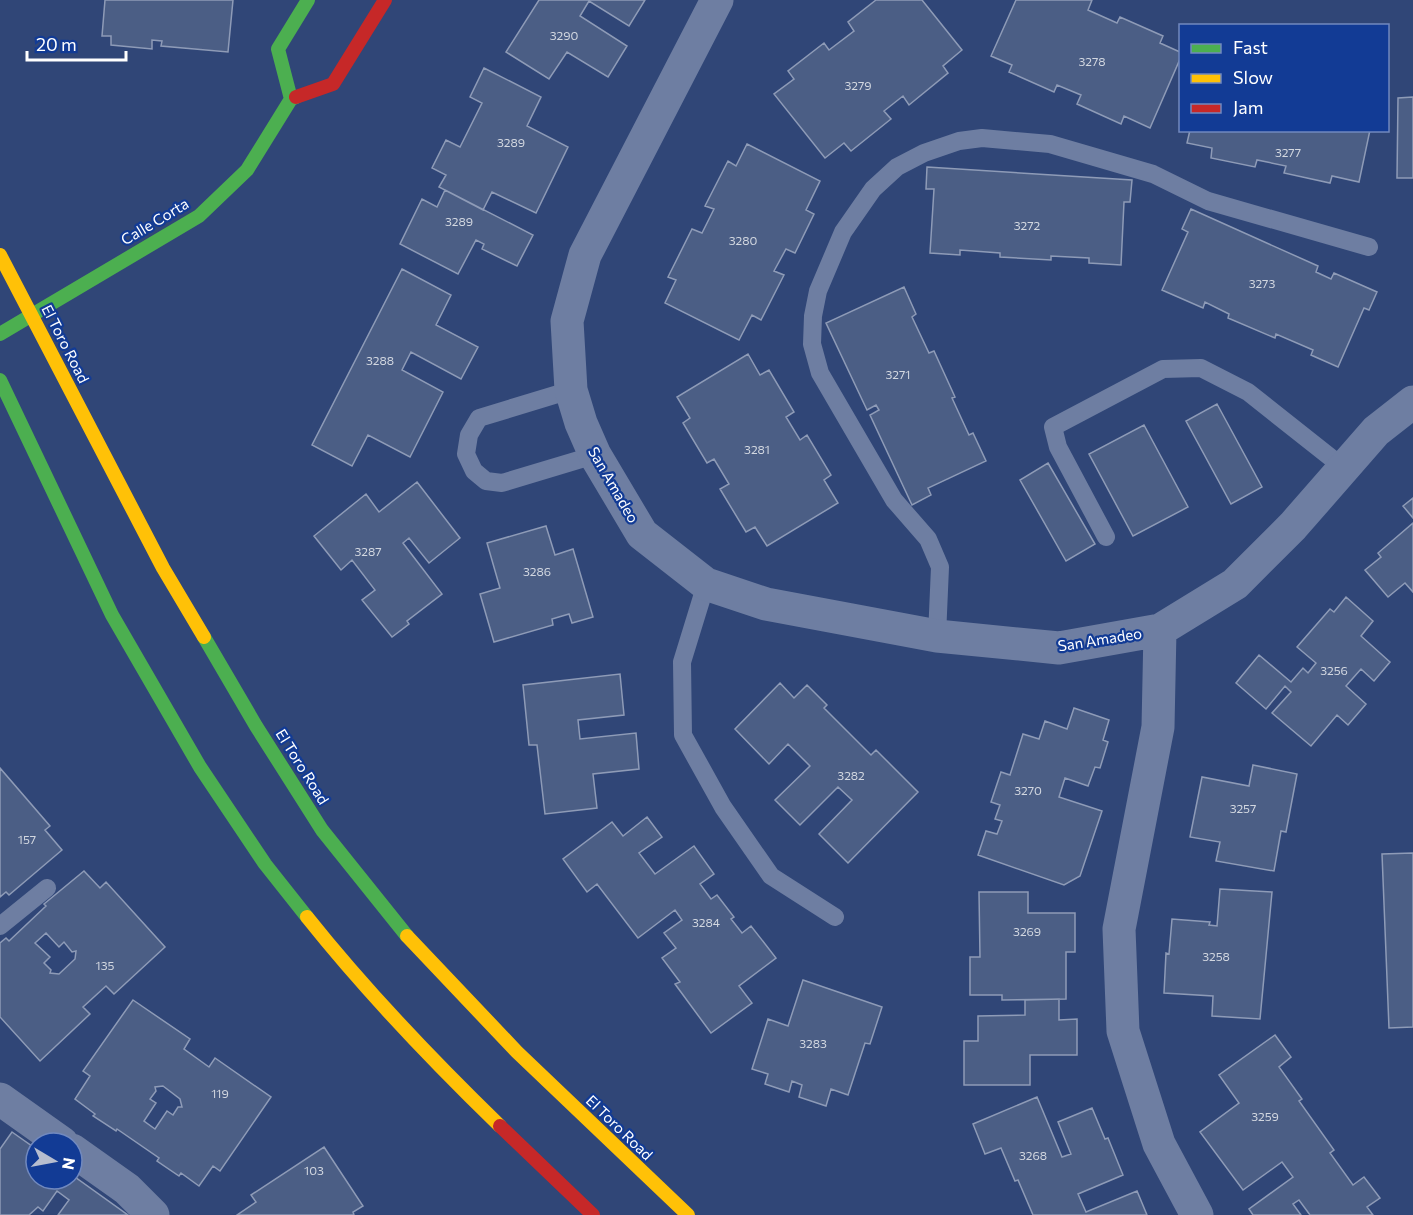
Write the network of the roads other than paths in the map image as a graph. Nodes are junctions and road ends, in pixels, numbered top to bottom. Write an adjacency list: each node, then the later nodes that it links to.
1 (308, 0): 4 (main road)
2 (385, 0): 4 (main road)
3 (717, 0): 10 (street, San Amadeo)
4 (291, 99): 7 (main road, Calle Corta)
5 (1369, 247): 17 (lane)
6 (0, 255): 7 (main road, El Toro Road)
7 (31, 315): 8 (main road, Calle Corta); 26 (main road, El Toro Road)
8 (0, 334)
9 (0, 380): 25 (main road)
10 (571, 390): 12 (street, San Amadeo); 12 (lane)
11 (1413, 402): 13 (street, San Amadeo)
12 (595, 455): 15 (street, San Amadeo)
13 (1344, 468): 14 (lane); 16 (street, San Amadeo)
14 (1106, 537)
15 (706, 584): 17 (street, San Amadeo); 19 (lane)
16 (1160, 630): 17 (street, San Amadeo); 27 (street, San Amadeo)
17 (937, 636)
18 (47, 888): 20 (lane)
19 (835, 917)
20 (0, 926)
21 (0, 1099): 22 (street)
22 (45, 1131)
23 (84, 1159): 24 (street)
24 (153, 1215)
25 (593, 1215)
26 (687, 1215)
27 (1197, 1215)

